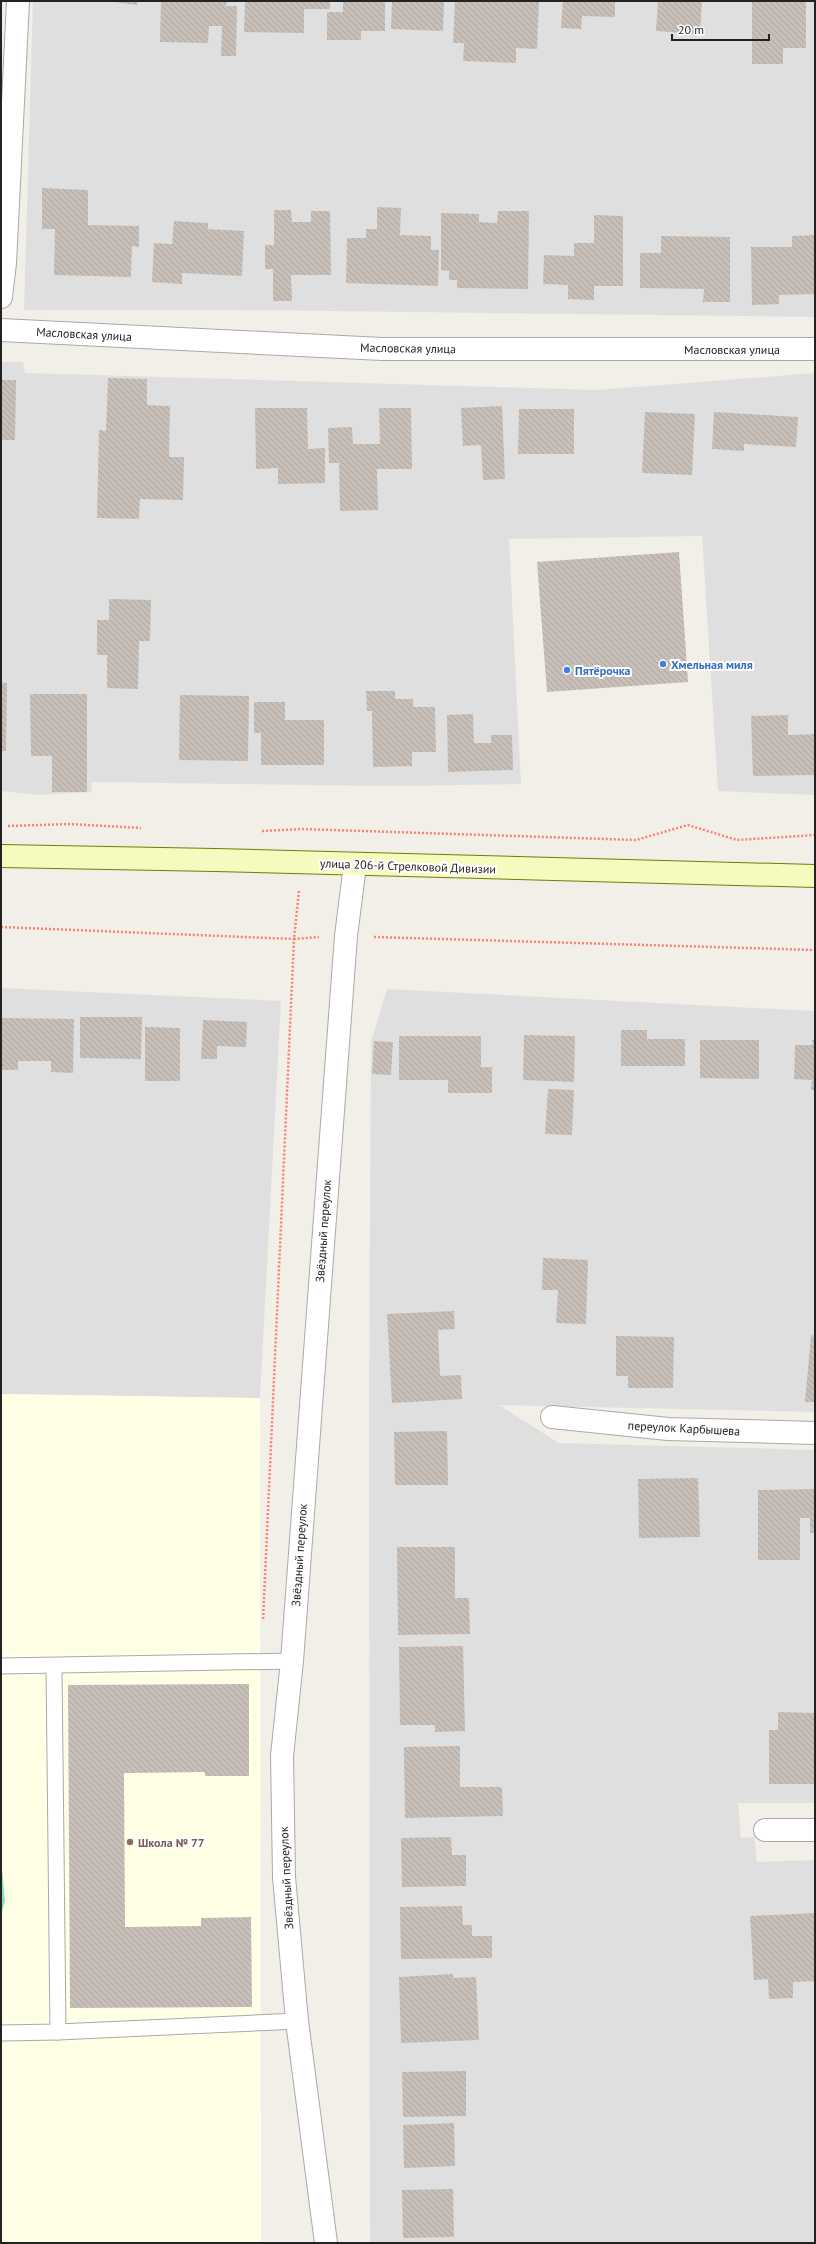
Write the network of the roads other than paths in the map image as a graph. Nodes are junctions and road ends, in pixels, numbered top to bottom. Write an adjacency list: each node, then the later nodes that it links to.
1 (18, 1): 2 (street)
2 (1, 297)
3 (1, 330): 4 (street, Масловская улица)
4 (815, 349)
5 (1, 856): 6 (main road, улица 206-й Стрелковой Дивизии)
6 (355, 865): 7 (main road, улица 206-й Стрелковой Дивизии); 10 (street, Звёздный переулок)
7 (815, 876)
8 (552, 1417): 9 (street, переулок Карбышева)
9 (815, 1432)
10 (292, 1661): 12 (lane); 15 (street, Звёздный переулок)
11 (1, 1666): 12 (lane)
12 (54, 1666): 16 (lane)
13 (765, 1830): 14 (street)
14 (815, 1830)
15 (297, 2021): 16 (lane); 18 (street, Звёздный переулок)
16 (58, 2032): 17 (lane)
17 (1, 2033)
18 (326, 2243)

